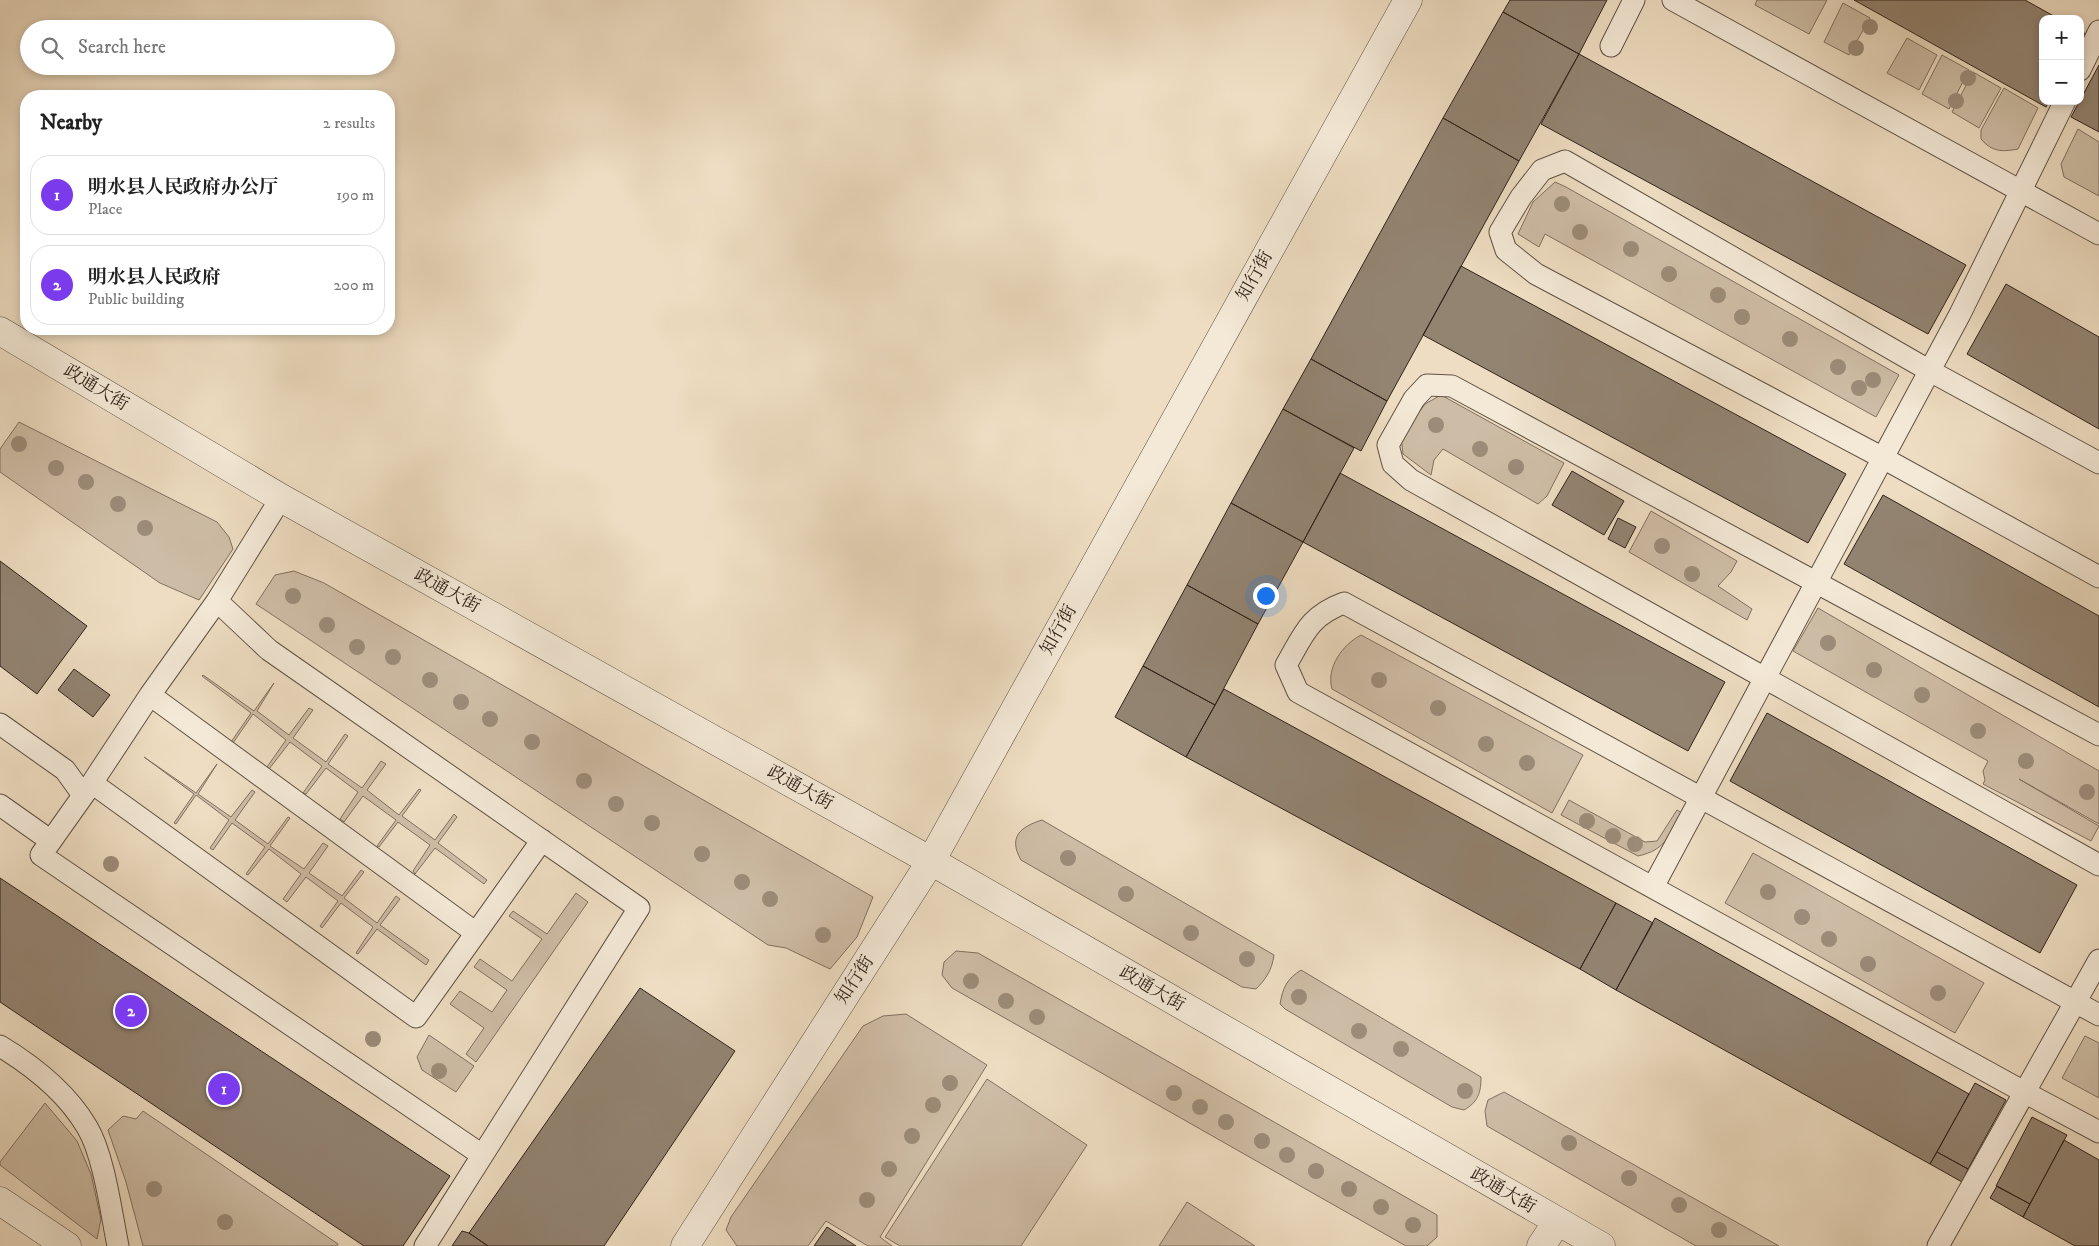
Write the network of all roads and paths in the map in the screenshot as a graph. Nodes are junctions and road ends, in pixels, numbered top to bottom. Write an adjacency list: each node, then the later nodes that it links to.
1 (1408, 0): 27 (street, 知行街)
2 (1634, 0): 5 (lane)
3 (1673, 0): 8 (lane)
4 (2099, 31): 6 (lane)
5 (1611, 46)
6 (2084, 62)
7 (2063, 105): 8 (lane)
8 (2021, 190): 9 (lane); 11 (lane)
9 (2099, 234)
10 (0, 331): 14 (street, 政通大街)
11 (1930, 371): 12 (lane); 12 (lane); 13 (lane)
12 (1883, 458): 15 (lane); 16 (lane)
13 (2099, 463)
14 (280, 498): 17 (lane); 27 (street, 政通大街)
15 (2099, 577)
16 (1816, 583): 18 (lane); 18 (lane); 21 (lane)
17 (217, 601): 19 (lane); 25 (lane)
18 (1765, 678): 23 (lane); 28 (lane)
19 (150, 695): 22 (lane); 30 (lane)
20 (0, 724): 22 (lane)
21 (2099, 735)
22 (87, 789): 26 (lane); 30 (lane)
23 (1702, 798): 29 (lane); 29 (lane); 32 (lane)
24 (0, 805): 26 (lane)
25 (542, 840): 30 (lane); 37 (lane)
26 (51, 841): 37 (lane)
27 (931, 861): 39 (street, 政通大街); 43 (street, 知行街)
28 (2099, 866)
29 (1654, 887): 35 (lane)
30 (476, 933)
31 (2099, 960): 32 (lane)
32 (2076, 1002): 33 (lane); 35 (lane)
33 (2099, 1015)
34 (0, 1046): 41 (lane)
35 (2024, 1092): 36 (lane); 46 (lane)
36 (2099, 1132)
37 (482, 1155): 42 (lane)
38 (0, 1200): 40 (street)
39 (1557, 1222): 44 (street); 45 (street, 政通大街)
40 (67, 1246)
41 (118, 1246)
42 (425, 1246)
43 (686, 1246)
44 (1541, 1246)
45 (1601, 1246)
46 (1938, 1246)

